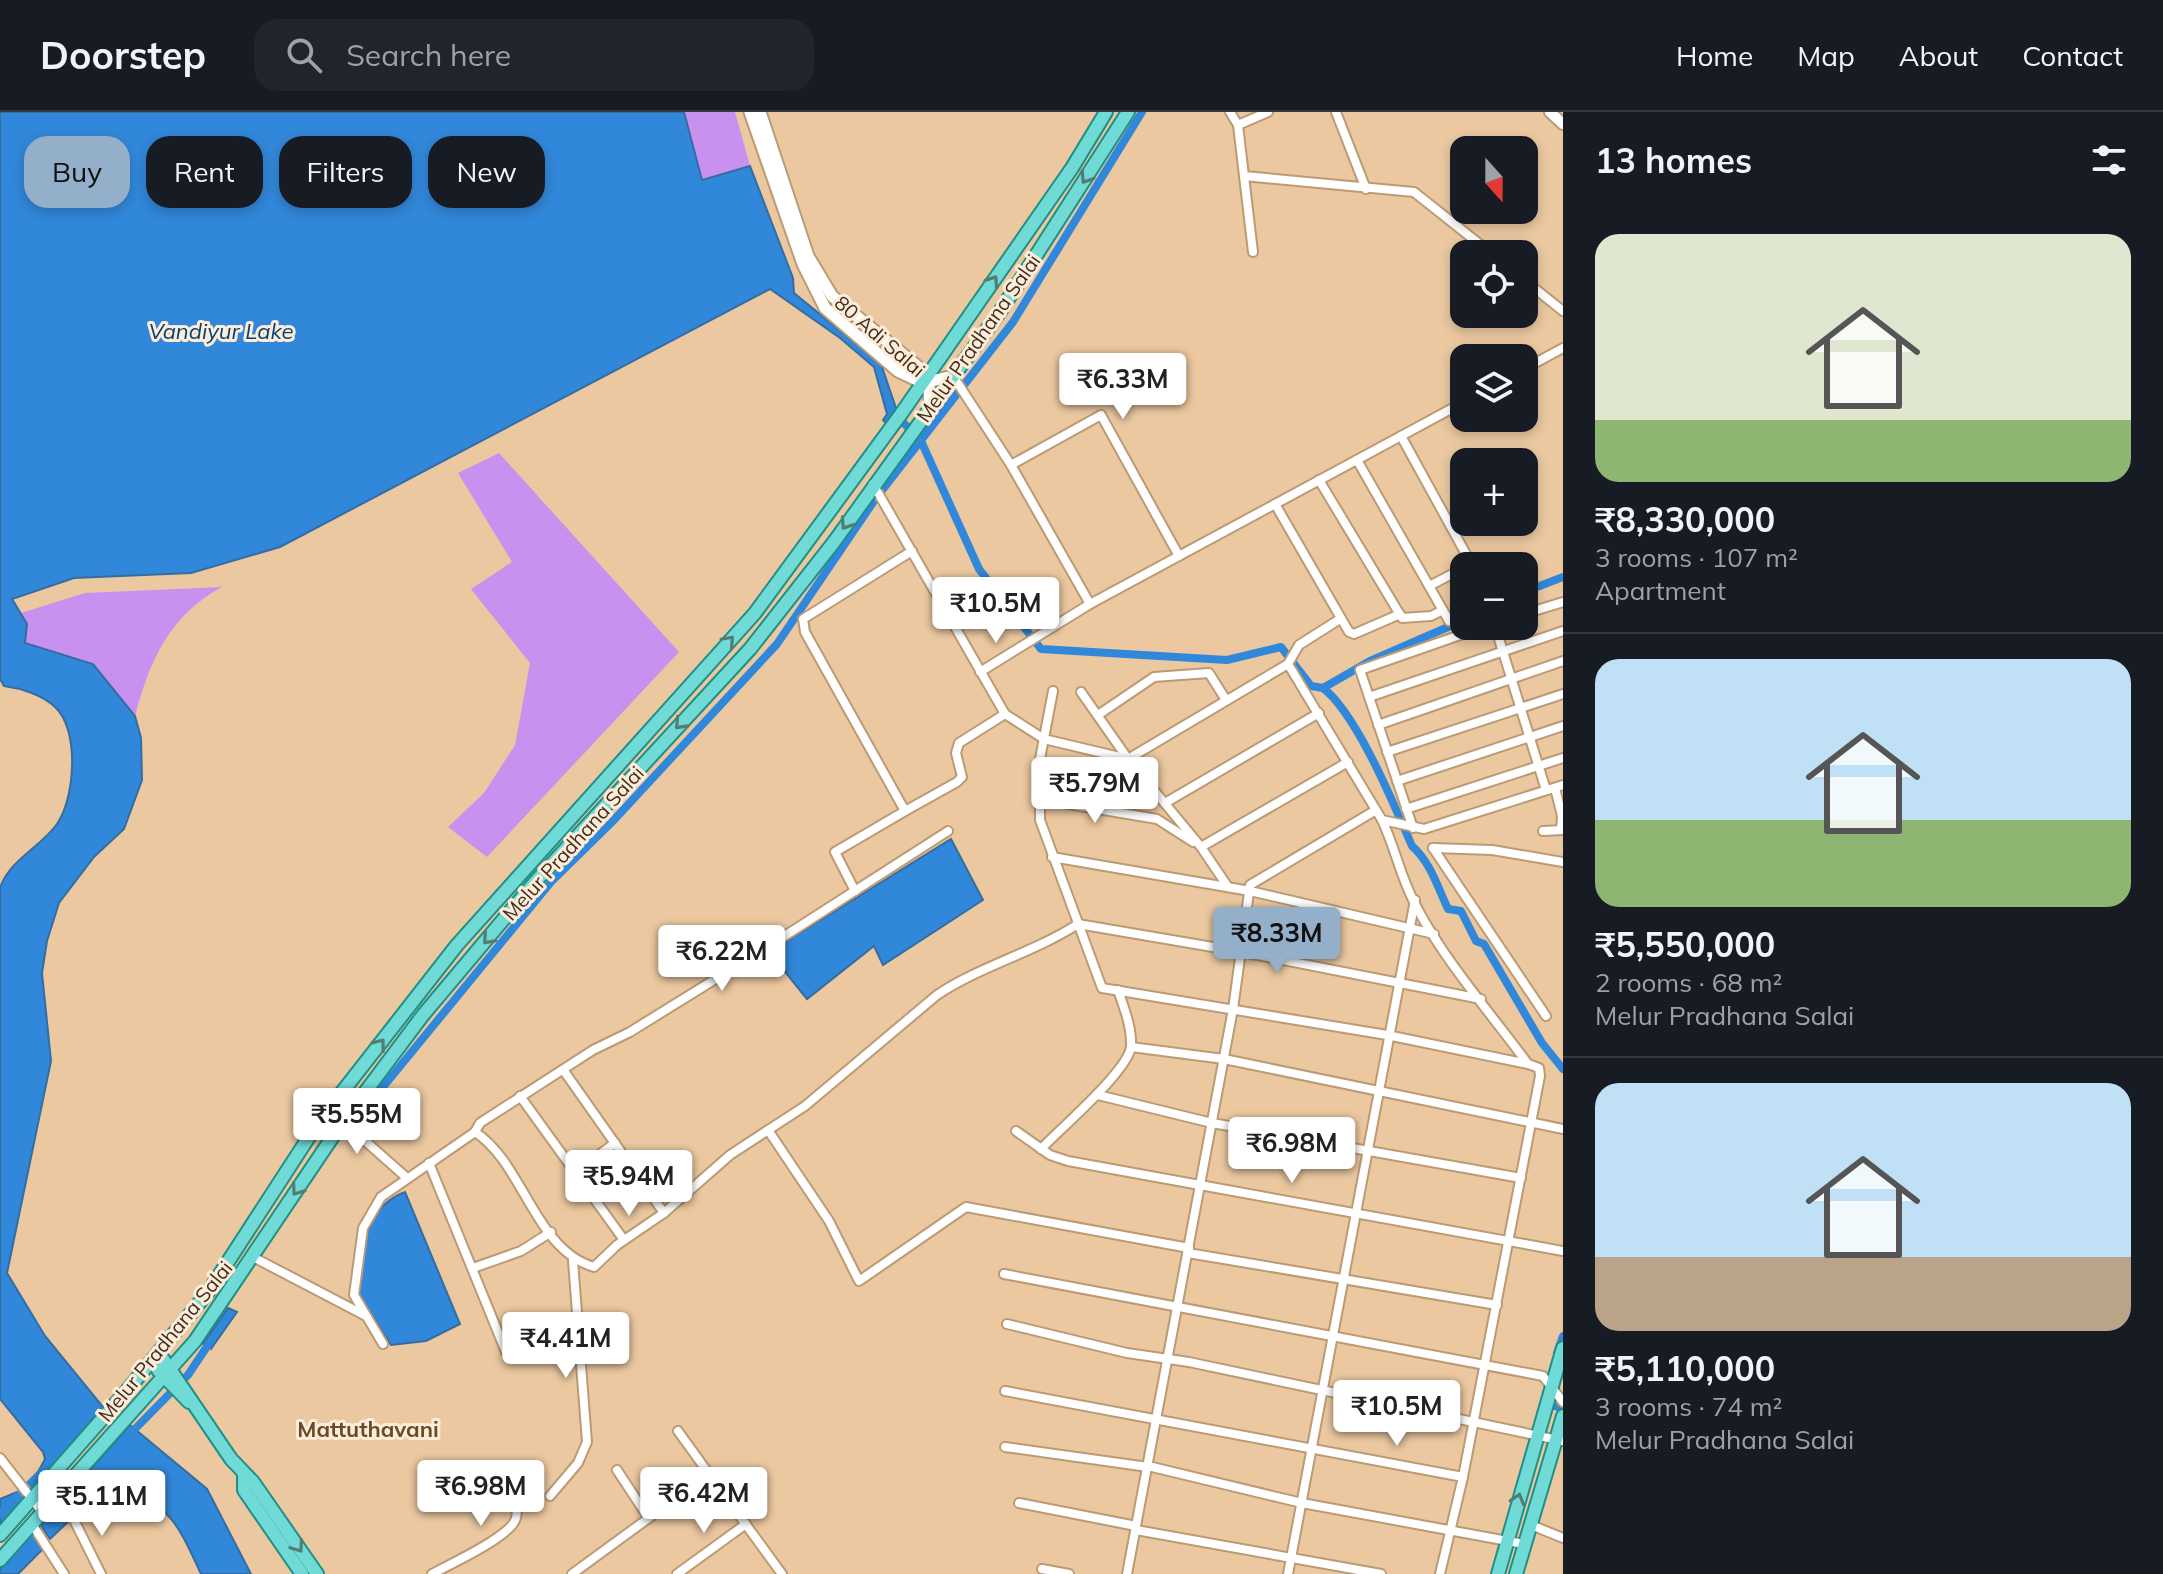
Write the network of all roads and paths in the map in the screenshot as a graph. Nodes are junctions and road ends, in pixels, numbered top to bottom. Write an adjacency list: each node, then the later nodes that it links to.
1 (750, 112): 21 (main road, 80 Adi Salai)
2 (760, 112): 19 (main road, 80 Adi Salai)
3 (1106, 112): 18 (main road, Melur Pradhana Salai, one-way to 3)
4 (1128, 112): 22 (main road, Melur Pradhana Salai, one-way to 22)
5 (1230, 112): 10 (street)
6 (1268, 112): 10 (street)
7 (1336, 112): 12 (street)
8 (1550, 112): 9 (street)
9 (1563, 124)
10 (1238, 125): 11 (street)
11 (1244, 176): 12 (street); 14 (street)
12 (1366, 189): 13 (street)
13 (1474, 240)
14 (1253, 252)
15 (1538, 291): 16 (street)
16 (1563, 311)
17 (1563, 348): 20 (street)
18 (942, 356): 19 (main road); 23 (main road, Melur Pradhana Salai)
19 (907, 360): 23 (main road, 80 Adi Salai)
20 (1538, 361)
21 (898, 371): 23 (main road, 80 Adi Salai); 24 (main road)
22 (955, 378): 23 (main road, 80 Adi Salai); 25 (main road, Melur Pradhana Salai); 29 (street)
23 (927, 380): 24 (main road, Melur Pradhana Salai); 25 (main road, 80 Adi Salai)
24 (910, 402): 107 (main road, Melur Pradhana Salai, one-way to 24)
25 (930, 408): 31 (main road, Melur Pradhana Salai)
26 (1450, 410): 27 (street)
27 (1401, 436): 28 (street); 34 (street)
28 (1357, 460): 30 (street); 37 (street)
29 (1011, 465): 35 (street); 39 (street)
30 (1319, 480): 32 (street); 42 (street)
31 (877, 489): 33 (street); 108 (main road, Melur Pradhana Salai, one-way to 108)
32 (1275, 504): 35 (street); 43 (street)
33 (912, 551): 51 (street); 77 (street)
34 (1465, 552)
35 (1179, 556): 39 (street)
36 (1450, 575): 37 (street)
37 (1429, 586): 40 (street)
38 (1563, 602): 41 (street)
39 (1090, 604): 51 (street)
40 (1443, 610): 42 (street); 44 (street)
41 (1538, 610)
42 (1400, 614): 43 (street)
43 (1340, 619): 50 (street)
44 (1449, 621)
45 (1563, 631): 48 (street)
46 (1450, 639): 56 (street)
47 (1500, 640): 48 (street)
48 (1503, 650): 52 (street); 56 (street)
49 (1563, 661): 52 (street)
50 (1289, 662): 57 (street); 59 (street)
51 (980, 672): 60 (street)
52 (1512, 679): 58 (street); 62 (street)
53 (1053, 691): 65 (street)
54 (1081, 692): 61 (street)
55 (1563, 694): 58 (street)
56 (1369, 697): 62 (street)
57 (1226, 700): 61 (street); 68 (street)
58 (1521, 707): 64 (street); 66 (street)
59 (1319, 713): 69 (street); 74 (street)
60 (1005, 714): 65 (street); 77 (street)
61 (1098, 715): 68 (street)
62 (1378, 725): 66 (street)
63 (1563, 726): 64 (street)
64 (1530, 736): 70 (street); 71 (street)
65 (1044, 739): 68 (street); 73 (street)
66 (1387, 752): 71 (street)
67 (1563, 758): 70 (street)
68 (1128, 759): 74 (street)
69 (1348, 762): 76 (street); 83 (street)
70 (1539, 766): 72 (street); 75 (street)
71 (1397, 781): 75 (street)
72 (1555, 788): 79 (street); 80 (street)
73 (1038, 799): 83 (street); 84 (street)
74 (1165, 803): 83 (street)
75 (1406, 809): 79 (street)
76 (1376, 810): 78 (street); 88 (street)
77 (905, 811): 87 (street)
78 (1382, 820): 79 (street); 89 (street)
79 (1405, 826)
80 (1562, 830): 82 (street)
81 (948, 831): 87 (street)
82 (1543, 831)
83 (1201, 847): 86 (street)
84 (1052, 857): 86 (street); 90 (street)
85 (1563, 862): 98 (street)
86 (1228, 887): 88 (street)
87 (855, 891): 103 (street)
88 (1250, 891): 91 (street); 93 (street)
89 (1415, 900): 91 (street); 92 (street)
90 (1078, 924): 93 (street); 95 (street); 112 (street)
91 (1408, 928): 92 (street); 94 (street)
92 (1434, 934): 96 (street)
93 (1242, 952): 94 (street); 97 (street)
94 (1396, 983): 96 (street); 99 (street)
95 (1118, 990): 97 (street); 100 (street)
96 (1481, 999): 102 (street)
97 (1233, 1009): 99 (street); 101 (street)
98 (1546, 1016)
99 (1387, 1035): 102 (street); 104 (street)
100 (1131, 1047): 101 (street); 105 (street)
101 (1224, 1059): 104 (street); 109 (street)
102 (1528, 1064): 110 (street)
103 (564, 1071): 106 (street); 115 (street)
104 (1379, 1091): 110 (street); 117 (street)
105 (1098, 1095): 109 (street); 116 (street)
106 (520, 1096): 114 (street); 119 (street)
107 (329, 1109): 108 (street); 143 (main road, Melur Pradhana Salai)
108 (342, 1123): 120 (street); 130 (main road, Melur Pradhana Salai, one-way to 130)
109 (1212, 1123): 117 (street); 122 (street)
110 (1529, 1124): 111 (street); 121 (street)
111 (1563, 1129)
112 (768, 1130): 123 (street); 128 (street)
113 (1016, 1131): 116 (street)
114 (475, 1132): 118 (street); 125 (street)
115 (615, 1143): 119 (street); 123 (street)
116 (1041, 1149): 122 (street)
117 (1367, 1150): 121 (street); 124 (street)
118 (429, 1163): 120 (street); 132 (street)
119 (576, 1172): 126 (street)
120 (407, 1178): 137 (street)
121 (1521, 1178): 127 (street)
122 (1201, 1184): 124 (street); 128 (street)
123 (664, 1213): 126 (street)
124 (1356, 1213): 127 (street); 134 (street)
125 (551, 1232): 131 (street); 132 (street)
126 (624, 1240): 131 (street)
127 (1509, 1243): 129 (street); 135 (street)
128 (1188, 1251): 134 (street); 136 (street)
129 (1563, 1251)
130 (253, 1257): 137 (street); 146 (main road, Melur Pradhana Salai)
131 (573, 1261): 167 (street)
132 (473, 1268): 142 (street)
133 (1004, 1274): 136 (street)
134 (1343, 1279): 135 (street); 139 (street)
135 (1497, 1305): 145 (street)
136 (1178, 1308): 139 (street); 144 (street)
137 (367, 1317): 140 (street)
138 (1007, 1324): 144 (street)
139 (1331, 1335): 145 (street); 148 (street)
140 (383, 1344)
141 (1563, 1348): 149 (main road)
142 (506, 1352)
143 (155, 1358): 146 (main road); 168 (main road, Melur Pradhana Salai)
144 (1168, 1360): 148 (street); 152 (street)
145 (1485, 1363): 149 (street); 153 (street)
146 (166, 1372): 164 (main road); 166 (main road, Melur Pradhana Salai)
147 (1005, 1391): 152 (street)
148 (1321, 1391): 153 (street); 158 (street)
149 (1548, 1393): 150 (street); 155 (main road)
150 (1563, 1402)
151 (1563, 1416): 156 (main road)
152 (1157, 1418): 158 (street); 160 (street)
153 (1474, 1420): 155 (street); 165 (street)
154 (678, 1431): 163 (street)
155 (1537, 1433): 156 (street); 180 (main road, one-way to 155)
156 (1559, 1439): 174 (main road)
157 (1005, 1447): 160 (street)
158 (1311, 1448): 165 (street); 170 (street)
159 (0, 1458): 168 (street)
160 (1148, 1466): 170 (street); 176 (street)
161 (500, 1469): 189 (street)
162 (617, 1470): 172 (street)
163 (709, 1474): 172 (street); 173 (street)
164 (244, 1476): 187 (main road); 188 (main road, one-way to 188)
165 (1463, 1477): 177 (street)
166 (62, 1495): 171 (main road, Melur Pradhana Salai); 186 (street)
167 (550, 1496)
168 (30, 1498): 171 (street); 178 (main road, Melur Pradhana Salai)
169 (1019, 1503): 176 (street)
170 (1302, 1503): 177 (street); 182 (street)
171 (42, 1512): 175 (main road, Melur Pradhana Salai)
172 (648, 1517): 190 (street)
173 (746, 1524): 191 (street); 192 (street)
174 (1531, 1525): 179 (street); 181 (main road)
175 (34, 1526): 183 (main road, Melur Pradhana Salai); 185 (street)
176 (1136, 1528): 182 (street); 194 (street)
177 (1451, 1532): 180 (street); 197 (street)
178 (0, 1535)
179 (1563, 1538)
180 (1506, 1541): 181 (street); 198 (main road)
181 (1524, 1544): 199 (main road)
182 (1291, 1558): 195 (street); 196 (street)
183 (0, 1560)
184 (1042, 1569): 193 (street)
185 (64, 1574)
186 (101, 1574)
187 (302, 1574)
188 (317, 1574)
189 (432, 1574)
190 (572, 1574)
191 (677, 1574)
192 (782, 1574)
193 (1069, 1574)
194 (1127, 1574)
195 (1288, 1574)
196 (1381, 1574)
197 (1440, 1574)
198 (1498, 1574)
199 (1516, 1574)

